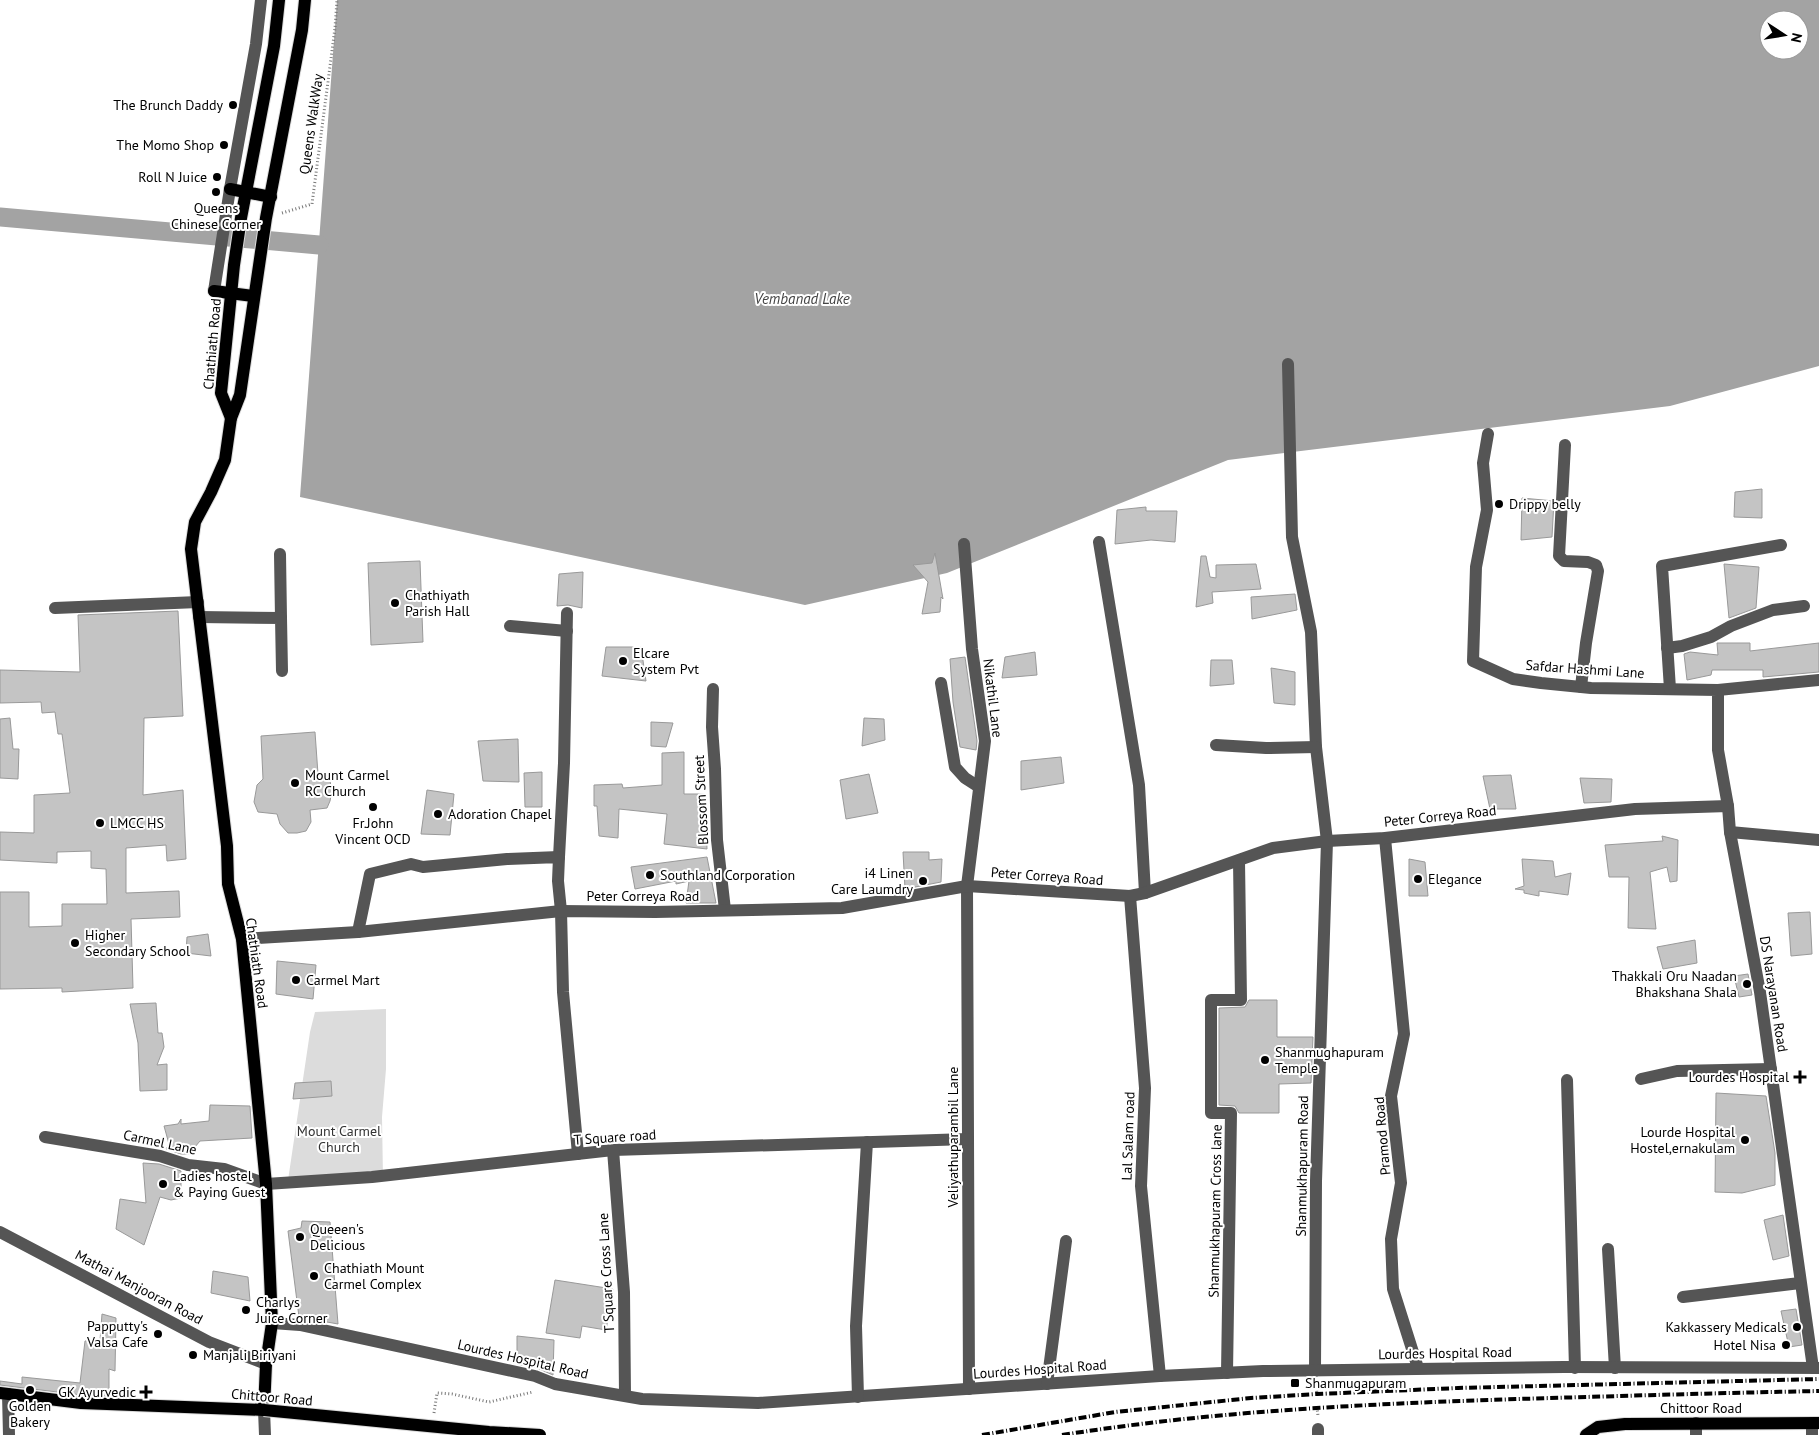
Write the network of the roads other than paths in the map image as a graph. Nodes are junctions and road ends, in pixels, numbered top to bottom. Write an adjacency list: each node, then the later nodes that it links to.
1 (261, 0): 4 (street)
2 (280, 0): 5 (main road, Chathiath Road)
3 (305, 0): 8 (main road)
4 (256, 44): 5 (street); 6 (street)
5 (274, 46): 7 (main road, Chathiath Road)
6 (230, 190): 7 (main road); 9 (street)
7 (246, 192): 8 (main road); 10 (main road, Chathiath Road)
8 (271, 197): 11 (main road)
9 (214, 291): 10 (main road)
10 (231, 293): 11 (main road); 13 (main road, Chathiath Road)
11 (253, 296): 13 (main road)
12 (1288, 364): 37 (street, Shanmukhapuram Road)
13 (231, 418): 20 (main road, Chathiath Road)
14 (1488, 434): 32 (street, Safdar Hashmi Lane)
15 (1565, 445): 32 (street)
16 (1099, 542): 47 (street)
17 (964, 544): 38 (street, Nikathil Lane)
18 (1781, 545): 28 (street)
19 (280, 554): 25 (street)
20 (198, 602): 22 (street); 24 (main road, Chathiath Road)
21 (1804, 606): 28 (street)
22 (55, 608)
23 (568, 613): 27 (street)
24 (200, 617): 25 (street); 52 (main road, Chathiath Road)
25 (281, 618): 29 (street)
26 (510, 626): 27 (street)
27 (567, 631): 44 (street)
28 (1667, 648): 34 (street)
29 (282, 671)
30 (1819, 680): 35 (street, Safdar Hashmi Lane)
31 (941, 683): 38 (street)
32 (1581, 687): 34 (street, Safdar Hashmi Lane)
33 (713, 689): 49 (street, Blossom Street)
34 (1670, 689): 35 (street, Safdar Hashmi Lane)
35 (1718, 690): 39 (street)
36 (1216, 745): 37 (street)
37 (1316, 747): 43 (street, Shanmukhapuram Road)
38 (979, 787): 46 (street, Nikathil Lane)
39 (1728, 806): 40 (street); 41 (street, Peter Correya Road)
40 (1730, 832): 42 (street); 53 (street, DS Narayanan Road)
41 (1385, 838): 43 (street, Peter Correya Road); 69 (street, Pramod Road)
42 (1819, 840)
43 (1328, 841): 45 (street, Peter Correya Road); 73 (street, Shanmukhapuram Road)
44 (559, 857): 50 (street); 51 (street)
45 (1238, 860): 47 (street, Peter Correya Road); 74 (street, Shanmukhapuram Cross lane)
46 (967, 886): 48 (street, Peter Correya Road); 49 (street, Peter Correya Road); 57 (street, Veliyathuparambil Lane)
47 (1145, 893): 48 (street, Peter Correya Road)
48 (1130, 896): 75 (street, Lal Salam road)
49 (725, 910): 50 (street, Peter Correya Road)
50 (562, 911): 51 (street, Peter Correya Road); 60 (street)
51 (358, 932): 52 (street, Peter Correya Road)
52 (242, 939): 61 (main road, Chathiath Road)
53 (1771, 1069): 54 (street); 65 (street, DS Narayanan Road)
54 (1641, 1079)
55 (1567, 1080): 70 (street)
56 (45, 1136): 61 (street, Carmel Lane)
57 (968, 1139): 58 (street, T Square road); 77 (street, Veliyathuparambil Lane)
58 (867, 1142): 59 (street, T Square road); 80 (street)
59 (613, 1150): 60 (street, T Square road); 79 (street, T Square Cross Lane)
60 (578, 1154): 61 (street, T Square road)
61 (266, 1184): 67 (main road, Chathiath Road)
62 (0, 1232): 68 (street, Mathai Manjooran Road)
63 (1066, 1241): 76 (street)
64 (1608, 1250): 71 (street)
65 (1800, 1283): 66 (street); 72 (street, DS Narayanan Road)
66 (1683, 1297)
67 (272, 1323): 68 (main road, Chathiath Road); 79 (street, Lourdes Hospital Road)
68 (266, 1364): 81 (main road, Chathiath Road)
69 (1418, 1368): 70 (street, Lourdes Hospital Road); 73 (street, Lourdes Hospital Road)
70 (1575, 1368): 71 (street, Lourdes Hospital Road)
71 (1615, 1368): 72 (street, Lourdes Hospital Road)
72 (1816, 1368)
73 (1315, 1371): 74 (street, Lourdes Hospital Road)
74 (1227, 1373): 75 (street, Lourdes Hospital Road)
75 (1160, 1376): 76 (street, Lourdes Hospital Road)
76 (1047, 1384): 77 (street, Lourdes Hospital Road)
77 (969, 1389): 80 (street, Lourdes Hospital Road)
78 (4, 1394): 81 (main road, Chittoor Road); 85 (street)
79 (625, 1396): 80 (street, Lourdes Hospital Road)
80 (858, 1396)
81 (264, 1410): 86 (street); 87 (main road, Chittoor Road, bridge)
82 (1814, 1427): 83 (main road, Chittoor Road)
83 (1696, 1429): 84 (main road, Chittoor Road)
84 (1599, 1431): 88 (main road, Chittoor Road)
85 (9, 1435)
86 (264, 1435)
87 (540, 1435)
88 (1586, 1435)

